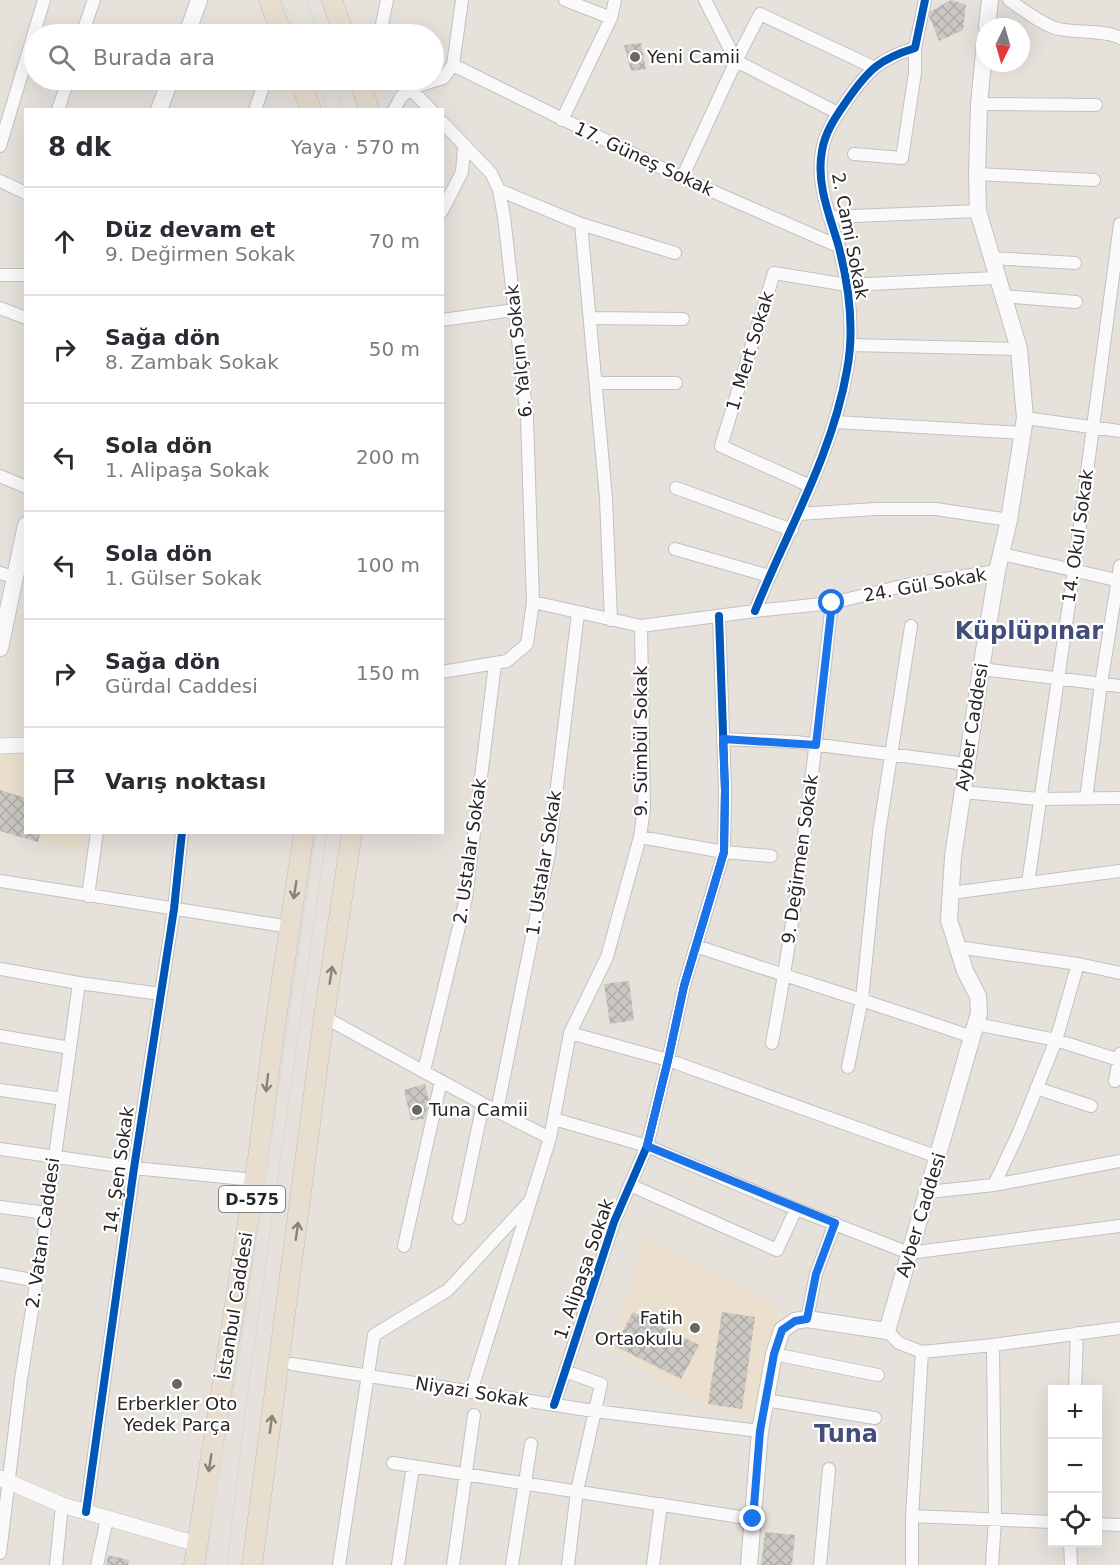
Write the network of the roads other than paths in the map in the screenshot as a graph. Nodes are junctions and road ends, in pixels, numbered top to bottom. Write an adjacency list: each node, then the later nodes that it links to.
1 (44, 0): 16 (street)
2 (94, 0): 17 (street)
3 (199, 0): 18 (main road)
4 (269, 0): 19 (highway)
5 (332, 0): 20 (highway)
6 (387, 0): 21 (street)
7 (462, 0): 25 (street)
8 (565, 0): 14 (street)
9 (615, 0): 14 (street)
10 (705, 0): 24 (street)
11 (925, 0): 23 (street)
12 (990, 0): 15 (main road)
13 (1009, 0): 22 (street)
14 (611, 18): 47 (street)
15 (988, 18)
16 (37, 24)
17 (86, 24)
18 (191, 24)
19 (278, 24)
20 (340, 24)
21 (382, 24)
22 (1120, 38)
23 (915, 48): 27 (street, 2. Cami Sokak); 51 (street)
24 (736, 61): 27 (street); 46 (street); 53 (street)
25 (453, 65): 29 (street); 47 (street, 17. Güneş Sokak)
26 (24, 66): 49 (street)
27 (873, 67): 46 (street, 2. Cami Sokak)
28 (982, 72): 37 (main road, Ayber Caddesi)
29 (444, 77)
30 (65, 90): 39 (street)
31 (166, 90): 40 (main road)
32 (262, 90): 41 (street)
33 (304, 90): 42 (highway)
34 (363, 90): 43 (highway)
35 (409, 90): 44 (street)
36 (413, 90): 45 (street)
37 (979, 104): 38 (street); 52 (main road, Ayber Caddesi)
38 (1096, 105)
39 (59, 108)
40 (160, 108)
41 (256, 108)
42 (310, 108)
43 (368, 108)
44 (395, 108)
45 (429, 108)
46 (838, 113): 60 (street, 2. Cami Sokak)
47 (562, 120): 53 (street, 17. Güneş Sokak)
48 (444, 124): 50 (street, 6. Yalçın Sokak)
49 (0, 146)
50 (464, 146): 56 (street, 6. Yalçın Sokak); 58 (street)
51 (854, 154)
52 (977, 174): 54 (street); 59 (main road, Ayber Caddesi)
53 (682, 178): 63 (street, 17. Güneş Sokak)
54 (1094, 180)
55 (0, 181): 57 (street)
56 (499, 190): 61 (street); 74 (street, 6. Yalçın Sokak)
57 (24, 192)
58 (444, 207)
59 (978, 211): 60 (street); 65 (main road, Ayber Caddesi)
60 (830, 217): 63 (street, 2. Cami Sokak)
61 (580, 224): 64 (street); 76 (street)
62 (1120, 224): 85 (street, 14. Okul Sokak)
63 (838, 246): 70 (street, 2. Cami Sokak)
64 (675, 253)
65 (991, 258): 66 (street); 69 (main road, Ayber Caddesi)
66 (1075, 262)
67 (0, 275): 68 (street)
68 (24, 275)
69 (996, 278): 70 (street, 1. Mert Sokak); 71 (main road, Ayber Caddesi)
70 (847, 285): 79 (street, 2. Cami Sokak); 89 (street, 1. Mert Sokak)
71 (1002, 296): 72 (street); 80 (main road, Ayber Caddesi)
72 (1076, 302)
73 (0, 309): 75 (street)
74 (514, 310): 78 (street); 103 (street, 6. Yalçın Sokak)
75 (24, 317)
76 (590, 318): 77 (street); 81 (street)
77 (683, 319)
78 (444, 320)
79 (851, 345): 80 (street); 83 (street, 2. Cami Sokak)
80 (1019, 349): 84 (main road, Ayber Caddesi)
81 (597, 383): 82 (street); 108 (street)
82 (676, 383)
83 (836, 422): 84 (street); 89 (street, 2. Cami Sokak)
84 (1024, 426): 85 (street); 92 (main road, Ayber Caddesi)
85 (1094, 427): 86 (street); 98 (street, 14. Okul Sokak)
86 (1120, 431)
87 (0, 476): 88 (street)
88 (24, 486)
89 (810, 486): 91 (street, 2. Cami Sokak)
90 (676, 488): 93 (street)
91 (798, 514): 92 (street); 93 (street, 2. Cami Sokak)
92 (1009, 520): 96 (main road, Ayber Caddesi)
93 (792, 530): 101 (street, 2. Cami Sokak)
94 (23, 545): 100 (main road)
95 (675, 549): 101 (street)
96 (1002, 554): 98 (street); 99 (main road, Ayber Caddesi)
97 (1120, 566): 102 (street)
98 (1074, 570): 102 (street); 115 (street, 14. Okul Sokak)
99 (997, 572): 104 (street, 24. Gül Sokak); 113 (main road, Ayber Caddesi)
100 (7, 575): 111 (main road)
101 (769, 576): 105 (street, 2. Cami Sokak)
102 (1119, 581): 116 (street)
103 (533, 602): 106 (street, 24. Gül Sokak); 112 (street, 6. Yalçın Sokak)
104 (832, 603): 105 (street, 24. Gül Sokak); 119 (street, 9. Değirmen Sokak)
105 (755, 611): 107 (street, 24. Gül Sokak)
106 (578, 613): 108 (street, 24. Gül Sokak); 169 (street, 1. Ustalar Sokak)
107 (719, 616): 109 (street, 24. Gül Sokak); 118 (street, 1. Alipaşa Sokak)
108 (611, 620): 109 (street, 24. Gül Sokak)
109 (641, 626): 132 (street, 9. Sümbül Sokak)
110 (911, 626): 122 (street)
111 (0, 648)
112 (495, 664): 114 (street); 161 (street, 2. Ustalar Sokak)
113 (981, 669): 115 (street); 123 (main road, Ayber Caddesi)
114 (444, 672)
115 (1058, 679): 116 (street); 126 (street, 14. Okul Sokak)
116 (1101, 684): 117 (street); 127 (street)
117 (1120, 686)
118 (723, 739): 119 (street); 133 (street, 1. Alipaşa Sokak)
119 (816, 745): 122 (street); 147 (street, 9. Değirmen Sokak)
120 (0, 746): 121 (street)
121 (24, 746)
122 (891, 754): 123 (street); 150 (street)
123 (966, 764): 124 (main road, Ayber Caddesi)
124 (962, 792): 126 (street); 138 (main road, Ayber Caddesi)
125 (1120, 798): 127 (street)
126 (1039, 799): 127 (street); 137 (street, 14. Okul Sokak)
127 (1086, 799)
128 (98, 834): 139 (street)
129 (182, 834): 140 (street, 14. Şen Sokak)
130 (304, 834): 141 (highway, İstanbul Caddesi / D-575, one-way to 141)
131 (352, 834): 151 (highway, D-575, one-way to 131)
132 (640, 837): 133 (street); 153 (street, 9. Sümbül Sokak)
133 (724, 852): 134 (street); 142 (street, 1. Alipaşa Sokak)
134 (771, 856)
135 (1120, 871): 137 (street)
136 (0, 881): 139 (street)
137 (1028, 883): 138 (street)
138 (951, 893): 143 (main road, Ayber Caddesi)
139 (88, 896): 140 (street)
140 (174, 909): 141 (street); 149 (street, 14. Şen Sokak)
141 (290, 927): 178 (highway, İstanbul Caddesi / D-575, one-way to 178)
142 (696, 946): 147 (street); 159 (street, 1. Alipaşa Sokak)
143 (957, 947): 144 (street); 152 (main road, Ayber Caddesi)
144 (1078, 964): 146 (street); 155 (street)
145 (0, 969): 148 (street)
146 (1120, 973)
147 (784, 976): 150 (street); 156 (street, 9. Değirmen Sokak)
148 (79, 983): 149 (street); 157 (street, 2. Vatan Caddesi)
149 (161, 994): 177 (street, 14. Şen Sokak)
150 (862, 999): 152 (street); 160 (street)
151 (324, 1017): 161 (street); 236 (highway, D-575, one-way to 151)
152 (974, 1031): 155 (street); 175 (main road, Ayber Caddesi)
153 (570, 1033): 159 (street); 170 (street, 9. Sümbül Sokak)
154 (0, 1036): 157 (street)
155 (1056, 1040): 158 (street); 164 (street)
156 (771, 1043)
157 (70, 1048): 166 (street, 2. Vatan Caddesi)
158 (1119, 1057): 163 (street)
159 (668, 1060): 172 (street, 1. Alipaşa Sokak); 175 (street)
160 (848, 1067)
161 (424, 1071): 162 (street)
162 (441, 1081): 167 (street); 189 (street)
163 (1115, 1081)
164 (1036, 1088): 168 (street); 180 (street)
165 (0, 1090): 166 (street)
166 (63, 1100): 174 (street, 2. Vatan Caddesi)
167 (483, 1104): 169 (street); 186 (street)
168 (1091, 1106)
169 (497, 1111): 171 (street)
170 (554, 1119): 171 (street, 9. Sümbül Sokak); 172 (street)
171 (550, 1137): 182 (street, 9. Sümbül Sokak)
172 (647, 1146): 179 (street, 1. Alipaşa Sokak); 184 (street)
173 (0, 1149): 174 (street)
174 (55, 1156): 177 (street); 185 (street, 2. Vatan Caddesi)
175 (938, 1157): 181 (main road, Ayber Caddesi)
176 (1120, 1161): 180 (street)
177 (134, 1168): 178 (street); 222 (street, 14. Şen Sokak)
178 (255, 1180): 230 (highway, İstanbul Caddesi / D-575, one-way to 230)
179 (630, 1185): 184 (street); 201 (street, 1. Alipaşa Sokak)
180 (994, 1185): 181 (street)
181 (928, 1192): 190 (main road, Ayber Caddesi)
182 (533, 1199): 203 (street); 205 (street, 9. Sümbül Sokak)
183 (0, 1207): 185 (street)
184 (796, 1209): 187 (street)
185 (47, 1213): 192 (street, 2. Vatan Caddesi)
186 (459, 1218)
187 (835, 1223): 190 (street); 193 (street)
188 (1120, 1226): 190 (street)
189 (404, 1246)
190 (909, 1253): 195 (main road, Ayber Caddesi)
191 (0, 1274): 192 (street)
192 (37, 1281): 217 (street, 2. Vatan Caddesi)
193 (807, 1319): 195 (main road); 199 (main road)
194 (1120, 1328): 196 (street)
195 (887, 1331): 198 (street)
196 (1077, 1333): 197 (street); 204 (street)
197 (993, 1345): 198 (street); 226 (street)
198 (921, 1352): 223 (street)
199 (774, 1354): 202 (street); 206 (main road)
200 (292, 1364): 203 (street, Niyazi Sokak)
201 (565, 1371): 207 (street, 1. Alipaşa Sokak); 208 (street)
202 (878, 1375)
203 (368, 1376): 205 (street, Niyazi Sokak); 237 (street)
204 (1075, 1385)
205 (471, 1392): 207 (street, Niyazi Sokak)
206 (765, 1400): 210 (street); 211 (main road)
207 (554, 1405): 208 (street, Niyazi Sokak)
208 (594, 1411): 211 (street, Niyazi Sokak); 219 (street)
209 (474, 1415): 216 (street)
210 (875, 1418)
211 (760, 1431): 225 (main road)
212 (531, 1444): 218 (street)
213 (393, 1463): 214 (street)
214 (413, 1466): 216 (street); 238 (street)
215 (829, 1469): 244 (street)
216 (465, 1474): 218 (street); 239 (street)
217 (5, 1481): 220 (street); 232 (street, 2. Vatan Caddesi)
218 (525, 1483): 219 (street); 240 (street)
219 (577, 1491): 221 (street); 241 (street)
220 (62, 1504): 222 (street); 233 (street)
221 (661, 1504): 225 (street); 242 (street)
222 (86, 1512): 224 (street)
223 (912, 1516): 226 (street); 245 (street)
224 (107, 1519): 230 (street); 234 (street)
225 (753, 1519): 243 (main road)
226 (995, 1520): 227 (street); 246 (street)
227 (1048, 1522)
228 (1102, 1524): 229 (street)
229 (1120, 1525)
230 (197, 1544): 235 (highway, İstanbul Caddesi / D-575)
231 (1070, 1547): 247 (street)
232 (0, 1553)
233 (56, 1565)
234 (97, 1565)
235 (194, 1565)
236 (252, 1565)
237 (339, 1565)
238 (398, 1565)
239 (453, 1565)
240 (512, 1565)
241 (568, 1565)
242 (653, 1565)
243 (749, 1565)
244 (820, 1565)
245 (912, 1565)
246 (992, 1565)
247 (1071, 1565)

